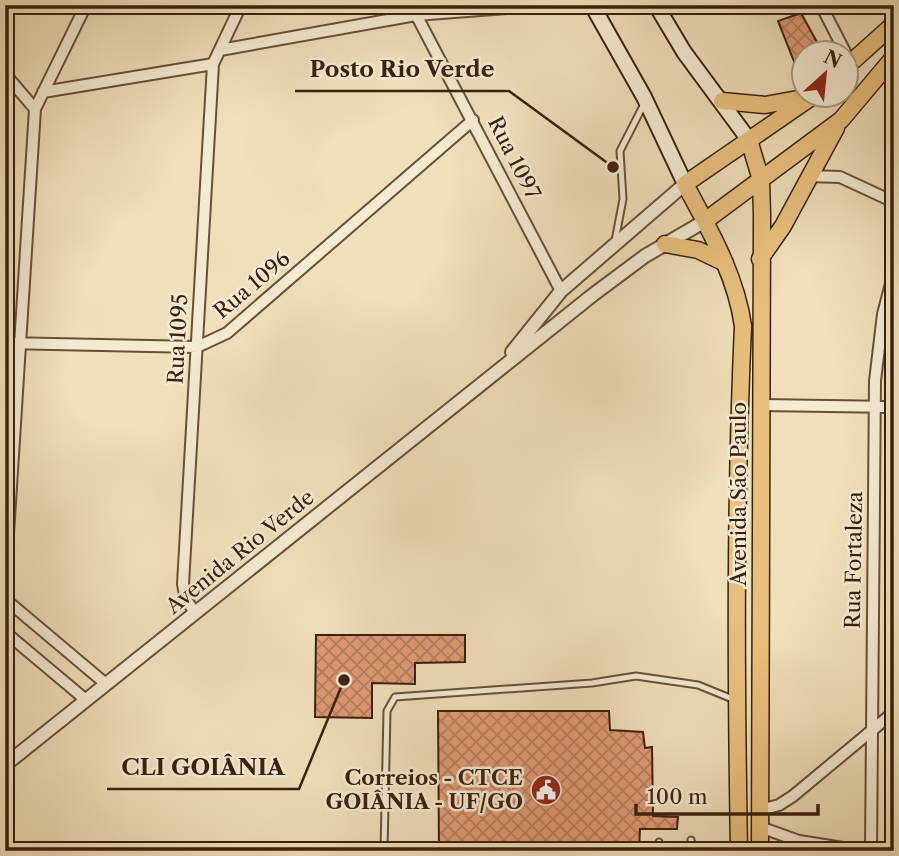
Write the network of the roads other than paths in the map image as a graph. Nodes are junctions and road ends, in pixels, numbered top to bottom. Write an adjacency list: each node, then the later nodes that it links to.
1 (86, 5): 15 (street)
2 (241, 5): 11 (street)
3 (546, 5): 7 (street)
4 (592, 5): 17 (main road)
5 (656, 5): 18 (main road)
6 (821, 5): 9 (street)
7 (414, 10): 11 (street); 21 (street, Rua 1097)
8 (894, 24): 10 (main road)
9 (837, 38)
10 (860, 49)
11 (220, 50): 13 (street)
12 (894, 57): 22 (main road)
13 (213, 64): 15 (street); 37 (street, Rua 1095)
14 (5, 74): 20 (street)
15 (43, 92): 20 (street)
16 (790, 100): 18 (main road)
17 (645, 101): 26 (main road); 29 (lane)
18 (722, 102): 23 (main road)
19 (795, 108): 23 (main road)
20 (35, 109): 35 (street)
21 (473, 120): 34 (street, Rua 1097); 37 (street, Rua 1096)
22 (841, 120): 24 (main road); 25 (main road)
23 (748, 140): 25 (main road, Avenida São Paulo); 26 (main road)
24 (808, 176): 27 (street); 31 (main road)
25 (761, 180): 28 (main road); 31 (main road, Avenida São Paulo)
26 (685, 184): 28 (main road, Avenida São Paulo); 29 (street, Avenida Rio Verde)
27 (894, 202)
28 (705, 221): 30 (street, Avenida Rio Verde); 32 (main road, Avenida São Paulo)
29 (614, 244): 34 (street, Avenida Rio Verde)
30 (665, 244): 32 (main road); 38 (street, Avenida Rio Verde)
31 (760, 259): 39 (main road, Avenida São Paulo)
32 (725, 263): 48 (main road, Avenida São Paulo)
33 (894, 272): 40 (street, Rua Fortaleza)
34 (561, 291): 38 (street, Avenida Rio Verde)
35 (20, 342): 36 (street, Rua 1096); 37 (street, Rua 1096); 42 (street)
36 (5, 343)
37 (197, 347): 44 (street, Rua 1095)
38 (498, 368): 44 (street, Avenida Rio Verde)
39 (760, 405): 40 (street); 53 (main road, Avenida São Paulo)
40 (875, 407): 41 (street); 50 (street, Rua Fortaleza)
41 (894, 407)
42 (5, 581)
43 (5, 599): 46 (street)
44 (195, 612): 46 (street, Avenida Rio Verde)
45 (5, 632): 47 (street)
46 (106, 684): 47 (street, Avenida Rio Verde)
47 (86, 700): 51 (street, Avenida Rio Verde)
48 (736, 700): 52 (main road, Avenida São Paulo); 57 (lane)
49 (894, 712): 50 (street)
50 (871, 731): 53 (street); 63 (street, Rua Fortaleza)
51 (5, 765)
52 (738, 778): 54 (main road); 60 (main road, Avenida São Paulo)
53 (760, 810): 54 (main road, Avenida São Paulo)
54 (760, 827): 61 (main road, Avenida São Paulo); 62 (street)
55 (691, 841): 59 (lane)
56 (659, 842): 58 (lane)
57 (384, 851)
58 (658, 851)
59 (694, 851)
60 (739, 851)
61 (760, 851)
62 (862, 851)
63 (871, 851)

